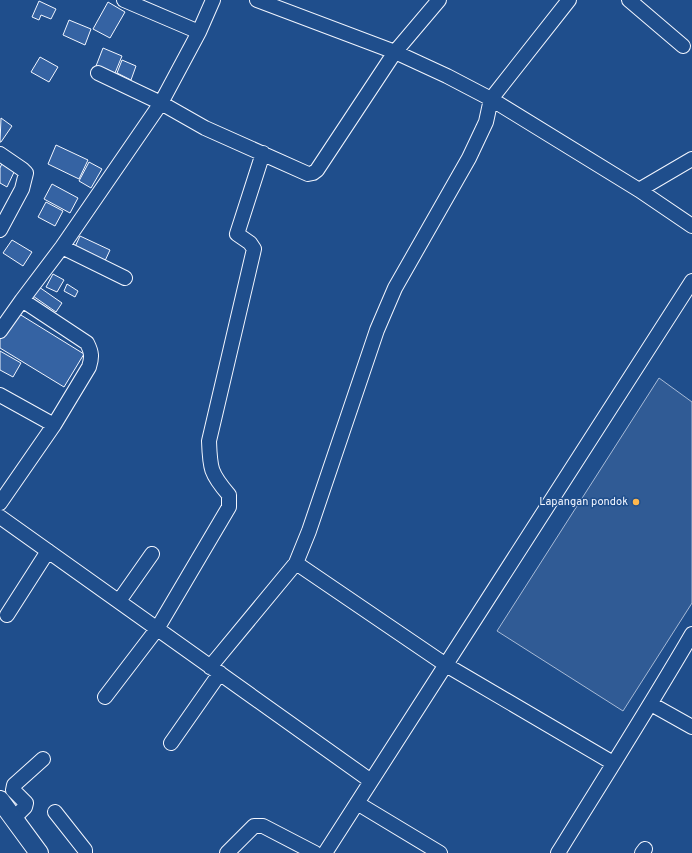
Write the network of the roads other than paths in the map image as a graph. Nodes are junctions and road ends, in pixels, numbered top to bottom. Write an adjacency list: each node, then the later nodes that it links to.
1 (124, 0): 7 (street)
2 (212, 0): 7 (street)
3 (257, 0): 9 (street)
4 (440, 0): 9 (street)
5 (569, 0): 11 (street)
6 (629, 0): 8 (street)
7 (199, 32): 12 (street)
8 (684, 46)
9 (395, 52): 11 (street); 14 (street)
10 (98, 73): 12 (street)
11 (491, 99): 16 (street); 30 (street)
12 (161, 103): 14 (street); 19 (street)
13 (0, 154): 18 (street)
14 (263, 154): 33 (street)
15 (692, 159): 16 (street)
16 (639, 190): 17 (street)
17 (692, 226)
18 (0, 230)
19 (62, 247): 20 (street); 22 (street)
20 (125, 278)
21 (692, 281): 35 (street)
22 (22, 300): 23 (street); 25 (street)
23 (0, 331)
24 (0, 395): 25 (street)
25 (54, 425): 26 (street)
26 (0, 503)
27 (0, 517): 28 (street)
28 (48, 551): 31 (street); 32 (street)
29 (152, 554): 31 (street)
30 (296, 563): 35 (street); 36 (street)
31 (119, 600): 33 (street)
32 (7, 615)
33 (157, 629): 36 (street); 37 (street)
34 (692, 634): 38 (street)
35 (446, 665): 42 (street); 43 (street)
36 (215, 670): 40 (street); 43 (street)
37 (105, 697)
38 (651, 704): 39 (street); 42 (street)
39 (692, 727)
40 (171, 743)
41 (42, 759): 47 (street)
42 (613, 763): 54 (street)
43 (371, 781): 45 (street)
44 (0, 802): 47 (street)
45 (357, 803): 52 (street); 53 (street)
46 (55, 812): 49 (street)
47 (14, 818): 48 (street)
48 (39, 853)
49 (85, 853)
50 (227, 853): 51 (street)
51 (315, 853)
52 (325, 853)
53 (440, 853)
54 (558, 853)

